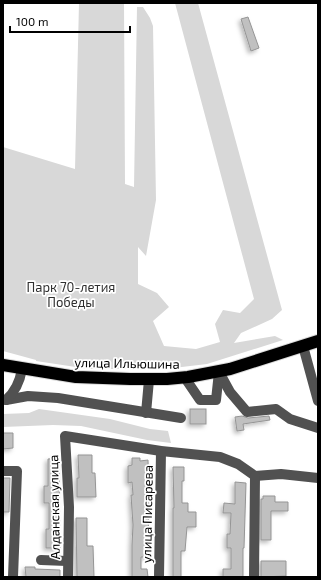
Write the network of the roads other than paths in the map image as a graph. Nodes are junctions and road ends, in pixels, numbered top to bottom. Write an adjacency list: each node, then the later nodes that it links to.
1 (318, 341): 2 (highway, улица Ильюшина)
2 (303, 346): 5 (highway, улица Ильюшина); 8 (street)
3 (3, 365): 4 (highway, улица Ильюшина)
4 (22, 369): 7 (highway, улица Ильюшина); 9 (street)
5 (219, 372): 6 (highway, улица Ильюшина); 6 (street); 12 (street)
6 (184, 378): 7 (highway, улица Ильюшина)
7 (149, 380): 10 (street)
8 (318, 401)
9 (5, 402): 10 (street)
10 (146, 413): 11 (street)
11 (180, 418)
12 (318, 428)
13 (161, 451): 15 (street); 18 (street, Алданская улица); 21 (street, улица Писарева)
14 (3, 471): 19 (street)
15 (255, 476): 16 (street); 22 (street)
16 (318, 478)
17 (41, 560): 18 (street)
18 (67, 560): 20 (street, Алданская улица)
19 (14, 577)
20 (68, 577)
21 (159, 577)
22 (254, 577)

